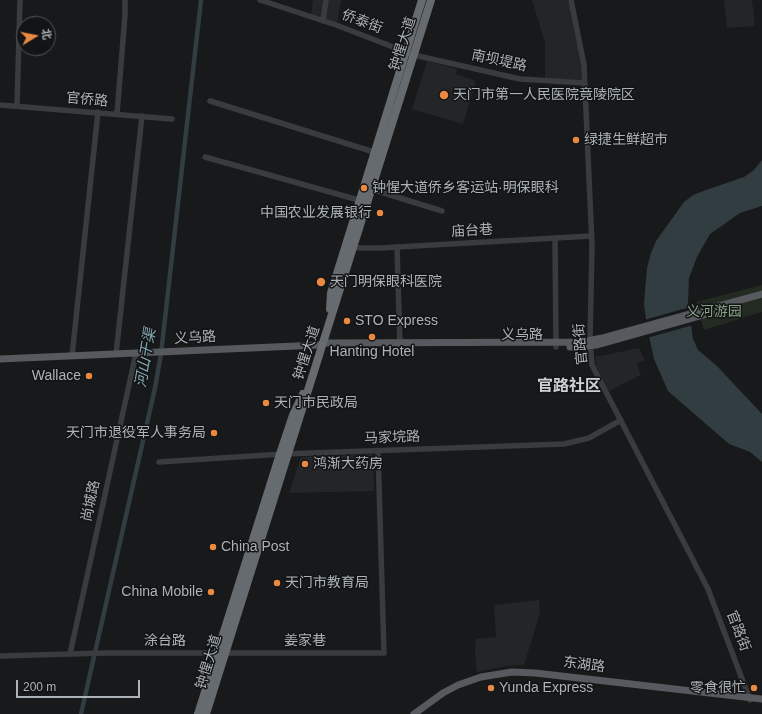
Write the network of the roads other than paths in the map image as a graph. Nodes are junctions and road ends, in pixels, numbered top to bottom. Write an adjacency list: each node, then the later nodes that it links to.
1 (20, 0): 14 (street)
2 (125, 0): 16 (street)
3 (260, 0): 9 (street, 侨泰街)
4 (326, 0): 9 (street)
5 (422, 0): 10 (highway)
6 (426, 0): 10 (highway, 钟惺大道)
7 (432, 0): 10 (highway, 钟惺大道)
8 (571, 0): 11 (street, 官路街)
9 (323, 21): 10 (street, 侨泰街)
10 (411, 54): 11 (street, 南坝堤路); 19 (highway, 钟惺大道); 21 (highway, 钟惺大道)
11 (585, 83): 24 (street, 官路街)
12 (210, 101): 19 (street)
13 (0, 105): 14 (street, 官侨路)
14 (17, 106): 15 (street, 官侨路)
15 (98, 112): 16 (street, 官侨路); 38 (street)
16 (117, 114): 17 (street, 官侨路)
17 (142, 116): 18 (street, 官侨路); 37 (street)
18 (172, 119)
19 (376, 153): 22 (highway, 钟惺大道)
20 (205, 157): 22 (street)
21 (373, 190): 23 (street); 26 (highway, 钟惺大道)
22 (361, 201): 30 (highway, 钟惺大道)
23 (442, 211)
24 (591, 236): 25 (street, 庙台巷); 32 (street, 官路街)
25 (555, 238): 27 (street, 庙台巷); 34 (street)
26 (355, 247): 27 (street, 庙台巷); 30 (highway, 钟惺大道)
27 (397, 247): 35 (street)
28 (762, 294): 31 (main road)
29 (762, 299): 31 (main road)
30 (332, 310): 33 (highway, 钟惺大道)
31 (698, 314): 32 (main road, 义乌路)
32 (590, 344): 34 (main road, 义乌路); 40 (street, 官路街)
33 (322, 345): 35 (main road, 义乌路); 36 (main road, 义乌路); 42 (highway, 钟惺大道)
34 (556, 345): 35 (main road, 义乌路)
35 (399, 346)
36 (136, 353): 37 (main road, 义乌路); 46 (street, 尚城路)
37 (116, 354): 38 (main road, 义乌路)
38 (72, 356): 39 (main road, 义乌路)
39 (0, 359)
40 (621, 420): 41 (street, 马家垸路); 48 (street, 官路街)
41 (378, 451): 42 (street, 马家垸路); 45 (street, 姜家巷)
42 (286, 454): 43 (street, 马家垸路); 44 (highway, 钟惺大道)
43 (159, 462)
44 (265, 521): 45 (highway, 钟惺大道); 45 (highway, 钟惺大道)
45 (224, 652): 46 (street, 涂台路); 51 (highway); 52 (highway, 钟惺大道); 53 (highway, 钟惺大道); 54 (highway)
46 (70, 654): 47 (street)
47 (0, 656)
48 (750, 699): 49 (main road, 东湖路); 50 (main road, 东湖路); 55 (main road, 东湖路); 56 (main road, 东湖路)
49 (762, 699)
50 (762, 702)
51 (198, 714)
52 (202, 714)
53 (206, 714)
54 (210, 714)
55 (414, 714)
56 (418, 714)

